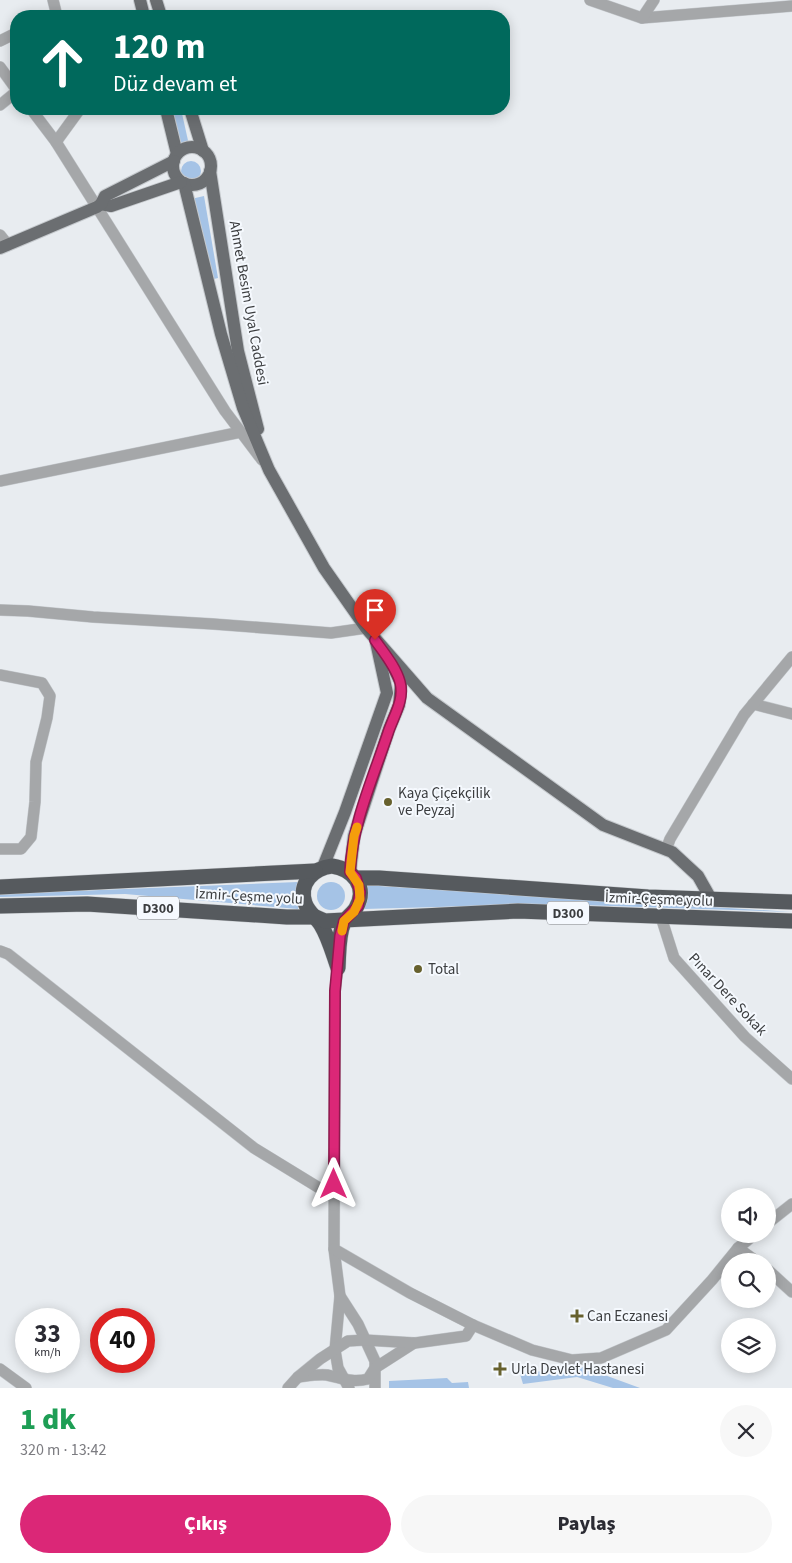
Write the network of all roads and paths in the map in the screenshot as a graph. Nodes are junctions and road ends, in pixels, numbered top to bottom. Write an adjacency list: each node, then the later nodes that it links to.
1 (590, 0): 4 (street)
2 (654, 0): 4 (street)
3 (792, 6): 4 (street)
4 (642, 18)
5 (0, 67): 6 (street)
6 (10, 82)
7 (10, 96): 8 (street)
8 (0, 105)
9 (36, 115): 13 (street)
10 (76, 115): 13 (street)
11 (167, 115): 15 (main road)
12 (192, 115): 14 (main road)
13 (56, 142): 18 (street)
14 (203, 151): 15 (main road); 16 (main road)
15 (175, 157): 17 (main road); 18 (main road)
16 (210, 171): 17 (main road); 21 (main road, Ahmet Besim Uyal Caddesi)
17 (183, 182): 18 (main road); 21 (main road, Ahmet Besim Uyal Caddesi)
18 (99, 206): 19 (main road); 20 (street)
19 (3, 242)
20 (240, 432): 21 (street); 22 (street)
21 (269, 470): 24 (main road, Ahmet Besim Uyal Caddesi)
22 (0, 481)
23 (0, 610): 24 (street)
24 (366, 628): 25 (main road, Ahmet Besim Uyal Caddesi)
25 (375, 640): 31 (main road); 32 (main road); 33 (main road)
26 (792, 657): 28 (street)
27 (0, 675): 30 (street)
28 (753, 704): 29 (street); 31 (street)
29 (792, 714)
30 (0, 849)
31 (666, 850): 35 (main road)
32 (319, 869): 33 (highway, D300); 34 (highway, İzmir-Çeşme yolu / D300); 38 (highway)
33 (353, 875): 35 (highway, İzmir-Çeşme yolu / D300); 40 (highway)
34 (0, 887)
35 (711, 899): 36 (highway, İzmir-Çeşme yolu / D300)
36 (792, 902)
37 (0, 906): 38 (highway, İzmir-Çeşme yolu / D300)
38 (316, 917): 40 (highway, D300); 43 (highway)
39 (661, 917): 40 (highway, İzmir-Çeşme yolu / D300); 41 (highway, İzmir-Çeşme yolu / D300); 44 (street, Pınar Dere Sokak)
40 (344, 921): 43 (highway)
41 (792, 921)
42 (0, 951): 45 (street)
43 (338, 968): 45 (street)
44 (792, 1079)
45 (334, 1197): 50 (street)
46 (792, 1204): 47 (street)
47 (776, 1217)
48 (744, 1243): 49 (street)
49 (738, 1248): 51 (street); 55 (street)
50 (334, 1249): 54 (street); 55 (street)
51 (745, 1253)
52 (776, 1277): 53 (street)
53 (792, 1292)
54 (340, 1296): 56 (street); 58 (street)
55 (473, 1325): 57 (street)
56 (365, 1340): 57 (street); 58 (street); 59 (street)
57 (415, 1343): 59 (street)
58 (335, 1350): 61 (street); 62 (street)
59 (375, 1368): 62 (street); 65 (street)
60 (0, 1369): 63 (street)
61 (298, 1377): 62 (street); 64 (street)
62 (347, 1384)
63 (26, 1388)
64 (288, 1388)
65 (376, 1388)

